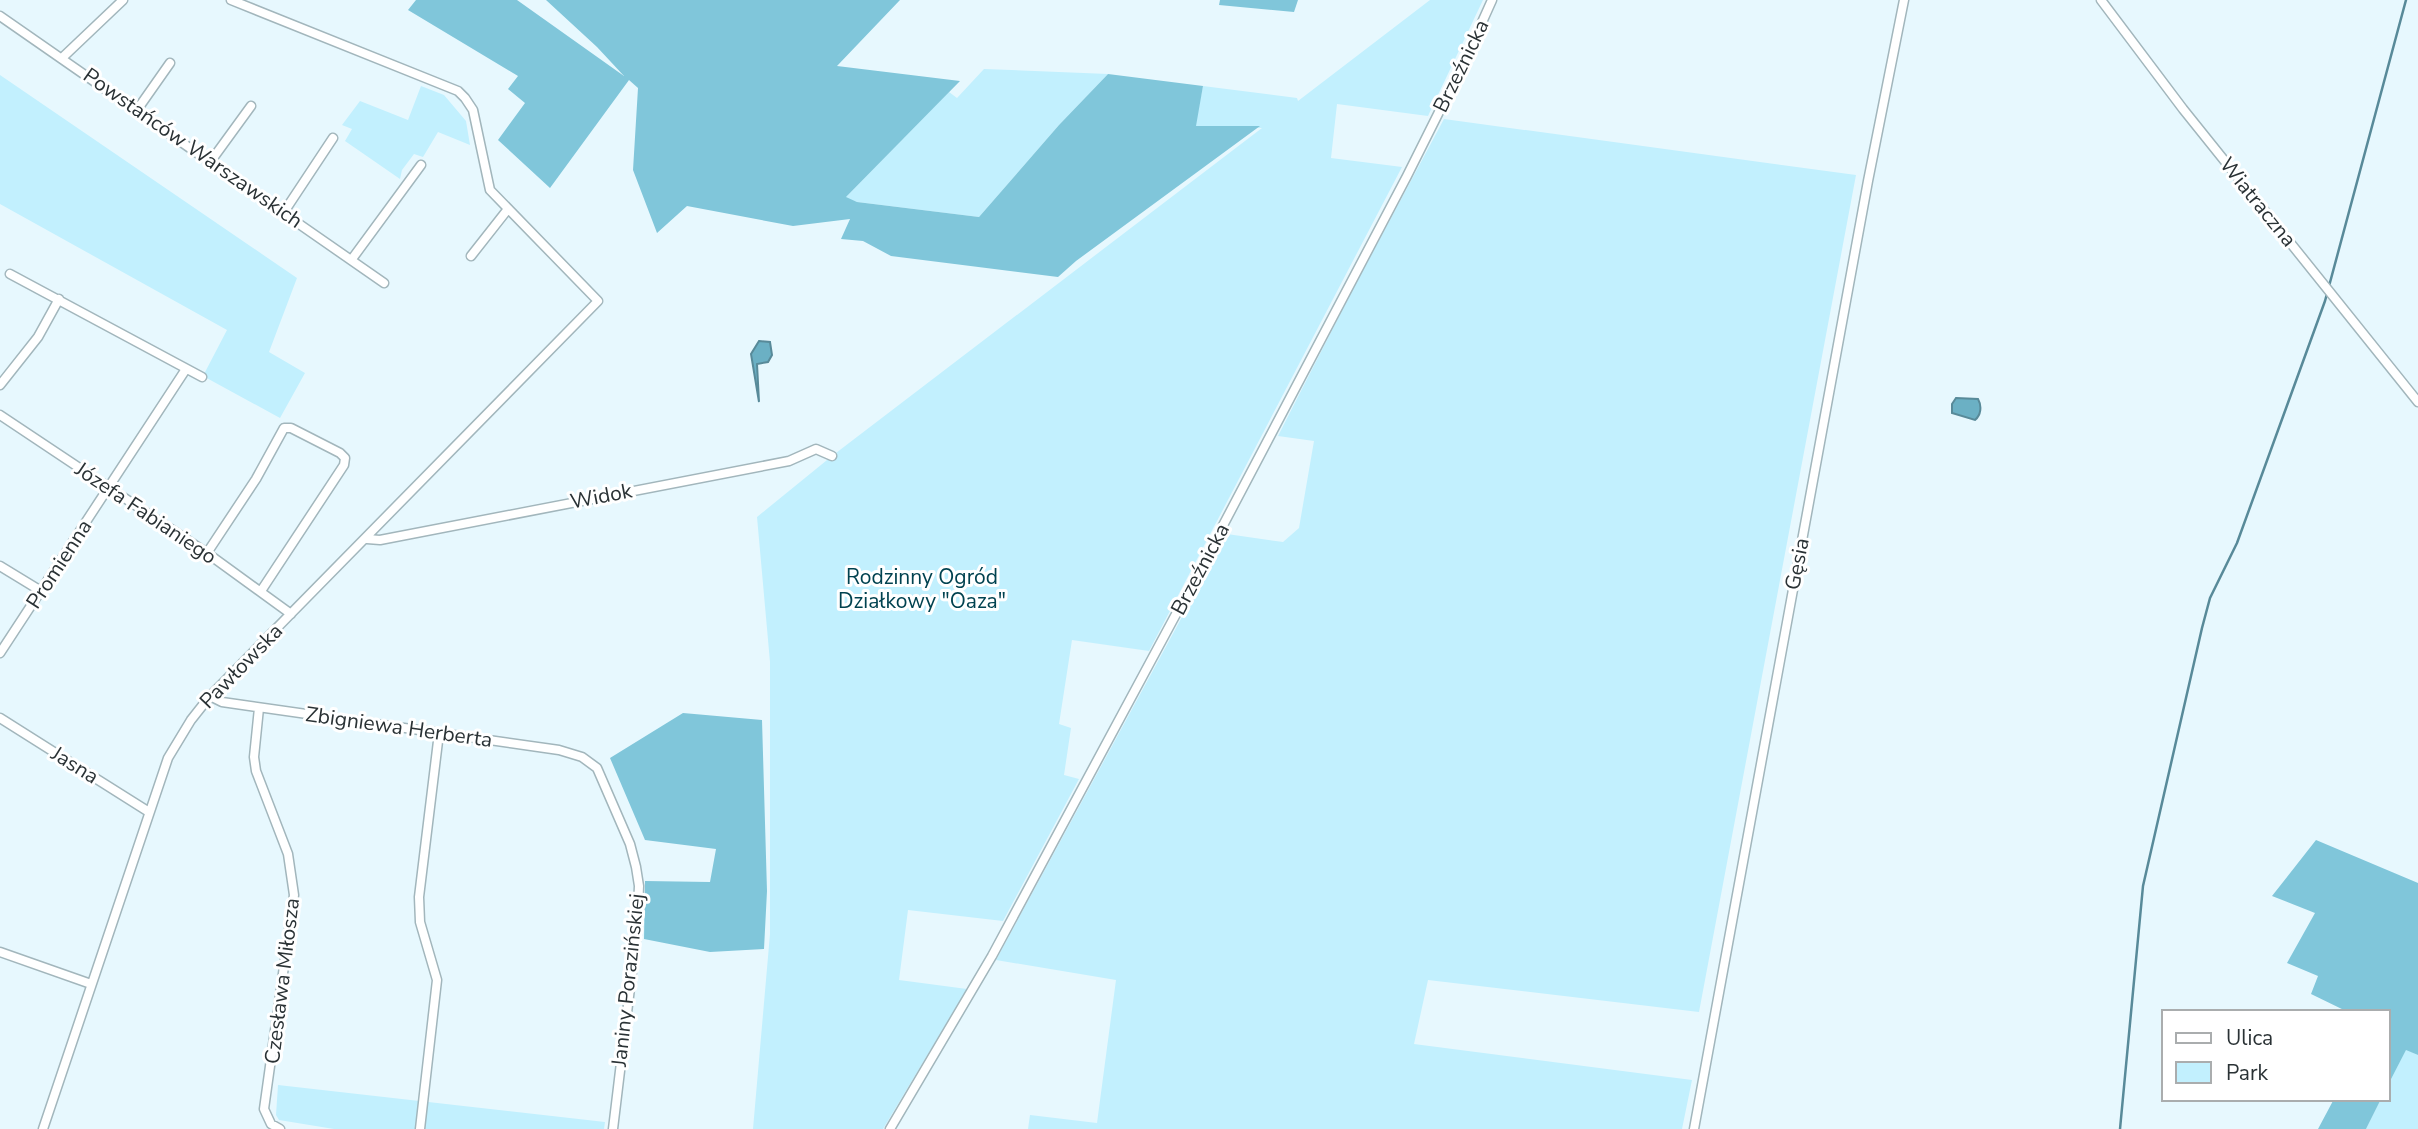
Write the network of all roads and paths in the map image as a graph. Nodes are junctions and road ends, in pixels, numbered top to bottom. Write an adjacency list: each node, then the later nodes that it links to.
1 (123, 0): 7 (street)
2 (231, 0): 14 (street)
3 (1492, 0): 48 (street, Brzeźnicka)
4 (1904, 0): 49 (street, Gęsia)
5 (2101, 0): 24 (street, Wiatraczna)
6 (0, 16): 7 (street, Powstańców Warszawskich)
7 (62, 58): 10 (street, Powstańców Warszawskich)
8 (170, 63): 10 (street)
9 (251, 106): 12 (street)
10 (137, 110): 12 (street, Powstańców Warszawskich)
11 (333, 138): 15 (street)
12 (211, 161): 15 (street, Powstańców Warszawskich)
13 (421, 165): 17 (street)
14 (508, 209): 16 (street); 28 (street, Pawłowska)
15 (284, 212): 17 (street, Powstańców Warszawskich)
16 (471, 256)
17 (352, 259): 19 (street, Powstańców Warszawskich)
18 (10, 274): 20 (street)
19 (384, 283)
20 (59, 299): 21 (street); 23 (street)
21 (186, 369): 22 (street); 27 (street, Promienna)
22 (202, 377)
23 (0, 384)
24 (2418, 402)
25 (0, 415): 27 (street, Józefa Fabianiego)
26 (832, 456): 28 (street, Widok)
27 (109, 488): 29 (street, Józefa Fabianiego); 32 (street, Promienna)
28 (367, 538): 33 (street, Pawłowska)
29 (207, 553): 31 (street, Józefa Fabianiego); 31 (street)
30 (0, 566): 32 (street)
31 (261, 591): 33 (street, Józefa Fabianiego)
32 (41, 592): 34 (street, Promienna)
33 (290, 614): 36 (street, Pawłowska)
34 (4, 638): 35 (street, Promienna)
35 (0, 653)
36 (210, 696): 37 (street, Zbigniewa Herberta); 41 (street, Pawłowska)
37 (259, 708): 39 (street, Zbigniewa Herberta); 45 (street, Czesława Miłosza)
38 (0, 718): 41 (street, Jasna)
39 (439, 733): 40 (street, Zbigniewa Herberta); 46 (street)
40 (588, 759): 47 (street, Janiny Porazińskiej)
41 (149, 813): 43 (street, Pawłowska)
42 (0, 952): 43 (street)
43 (92, 984): 44 (street, Pawłowska)
44 (43, 1129)
45 (280, 1129)
46 (420, 1129)
47 (613, 1129)
48 (890, 1129)
49 (1694, 1129)

